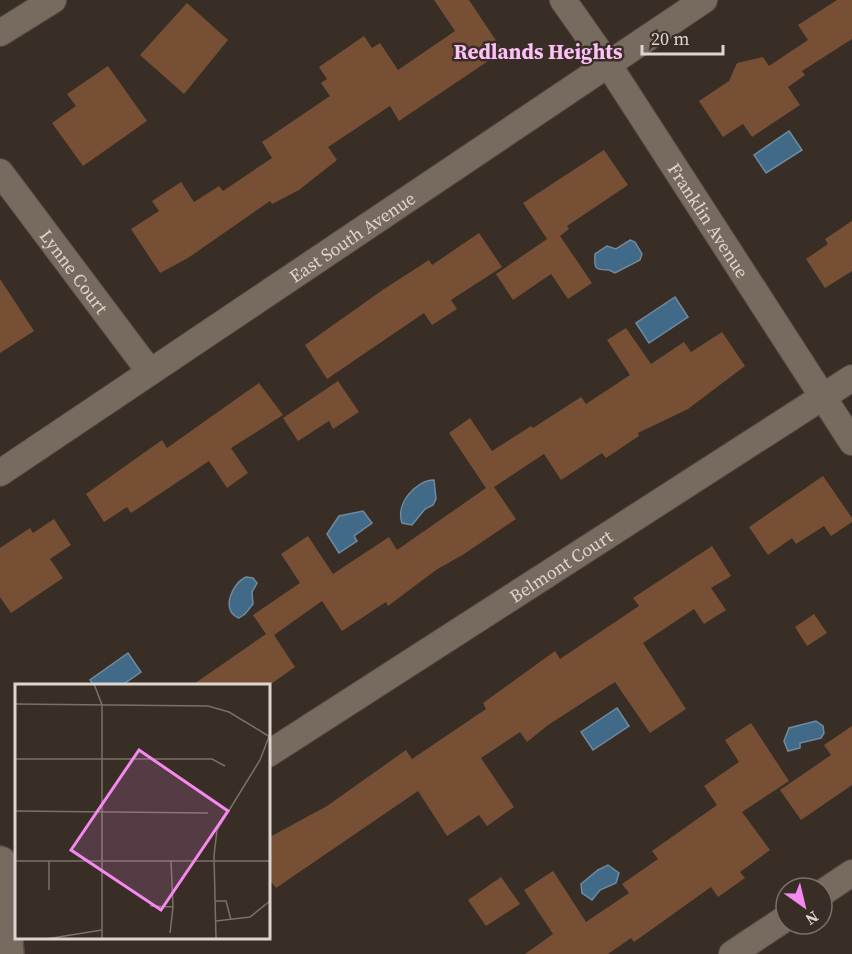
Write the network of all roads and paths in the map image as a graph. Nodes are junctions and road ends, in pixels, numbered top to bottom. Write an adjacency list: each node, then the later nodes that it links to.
1 (53, 0): 4 (street)
2 (563, 0): 5 (street, Franklin Avenue)
3 (704, 0): 5 (street, East South Avenue)
4 (0, 33)
5 (608, 64): 7 (street, East South Avenue); 9 (street, Franklin Avenue)
6 (0, 172): 7 (street, Lynne Court)
7 (150, 372): 11 (street, East South Avenue)
8 (852, 378): 9 (street, Belmont Court)
9 (823, 398): 10 (street, Franklin Avenue); 12 (street, Belmont Court)
10 (852, 442)
11 (0, 473)
12 (270, 753)
13 (0, 863): 17 (street)
14 (852, 873): 15 (street)
15 (834, 885)
16 (774, 926): 18 (street)
17 (7, 954)
18 (732, 954)

